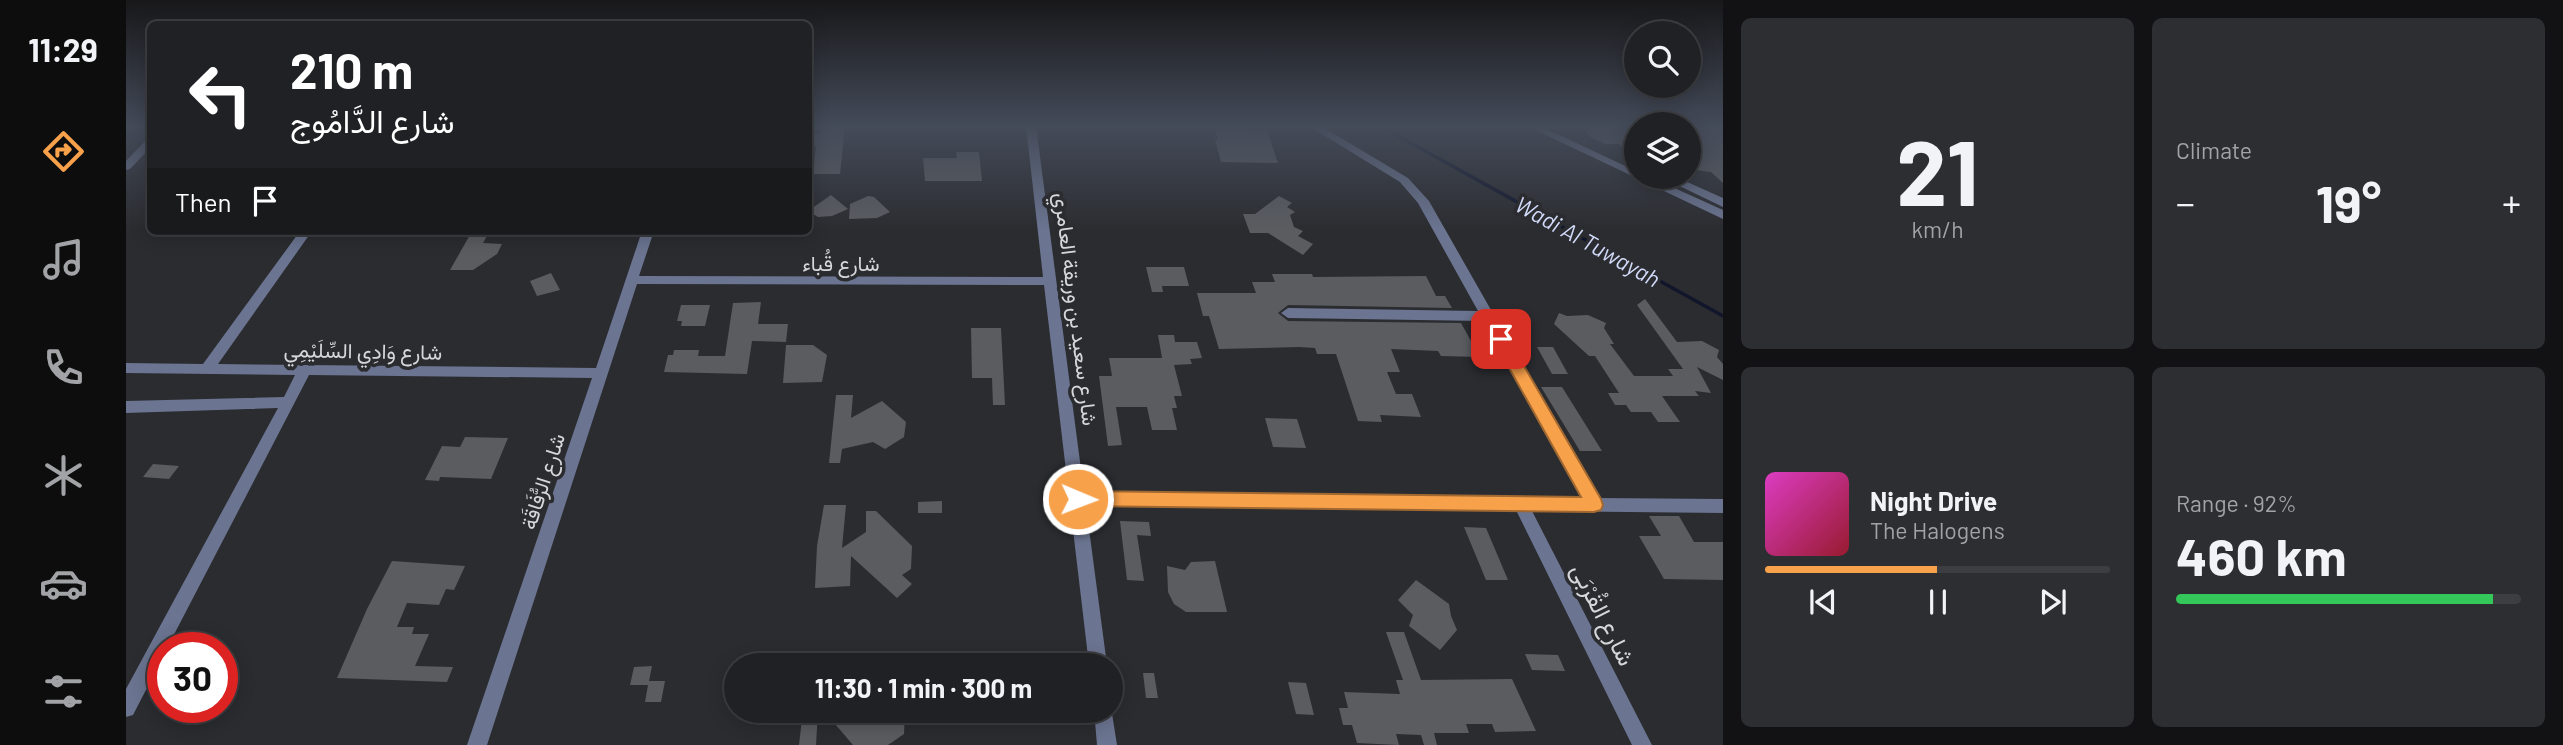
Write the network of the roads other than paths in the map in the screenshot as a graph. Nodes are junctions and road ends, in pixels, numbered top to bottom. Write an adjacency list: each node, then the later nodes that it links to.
1 (1035, 161): 14 (street, شارع سعيد بن وريقة العامري)
2 (1373, 161): 16 (street)
3 (1608, 161): 5 (street)
4 (1624, 161): 5 (street)
5 (1614, 164): 6 (street)
6 (1624, 169)
7 (1666, 189): 10 (street)
8 (1693, 189): 9 (street)
9 (1723, 203)
10 (1723, 215)
11 (303, 235): 18 (street)
12 (647, 235): 13 (street, شارع الرُّفَاقَة)
13 (632, 280): 14 (street, شارع قُباء); 20 (street, شارع الرُّفَاقَة)
14 (1050, 281): 23 (street, شارع سعيد بن وريقة العامري)
15 (1288, 313): 16 (street)
16 (1487, 316): 25 (street)
17 (126, 368): 18 (street, شارع وَادِي السِّلَيْمِي)
18 (207, 369): 19 (street, شارع وَادِي السِّلَيْمِي)
19 (305, 370): 20 (street, شارع وَادِي السِّلَيْمِي); 21 (street)
20 (600, 373): 30 (street, شارع الرُّفَاقَة)
21 (288, 402): 22 (street); 28 (street)
22 (126, 407)
23 (1078, 499): 24 (street); 27 (street, شارع سعيد بن وريقة العامري)
24 (1521, 505): 25 (street); 32 (street, شارع القُرْبَى)
25 (1594, 505): 26 (street)
26 (1723, 506)
27 (1097, 653)
28 (126, 708)
29 (1104, 723): 31 (street)
30 (477, 745)
31 (1107, 745)
32 (1643, 745)

